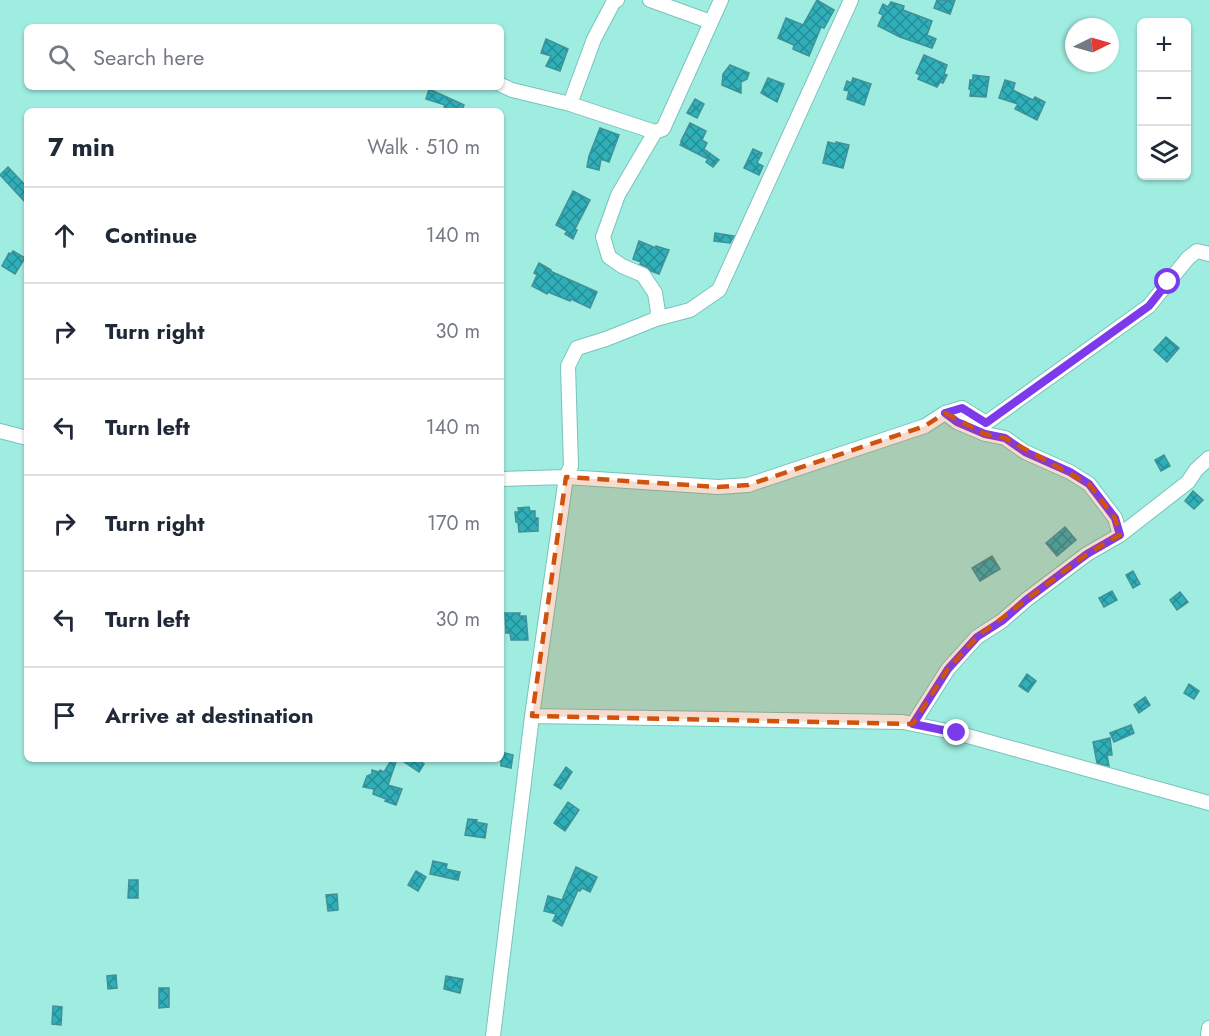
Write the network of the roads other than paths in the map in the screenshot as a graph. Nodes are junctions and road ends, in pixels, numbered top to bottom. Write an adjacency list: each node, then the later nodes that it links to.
1 (615, 0): 7 (street)
2 (650, 0): 5 (street)
3 (721, 0): 5 (street)
4 (851, 0): 10 (street)
5 (711, 22): 8 (street)
6 (504, 86): 7 (street)
7 (570, 104): 8 (street)
8 (655, 132): 10 (street)
9 (1209, 254): 11 (street)
10 (656, 320): 15 (street)
11 (945, 413): 15 (street); 17 (street)
12 (0, 430): 13 (street)
13 (24, 437)
14 (1209, 458): 17 (street)
15 (566, 477): 16 (street); 18 (street)
16 (504, 479)
17 (1120, 535): 19 (street)
18 (532, 716): 19 (street); 22 (street)
19 (913, 724): 20 (street)
20 (1209, 803)
21 (1209, 1028): 23 (street)
22 (494, 1036)
23 (1208, 1036)

